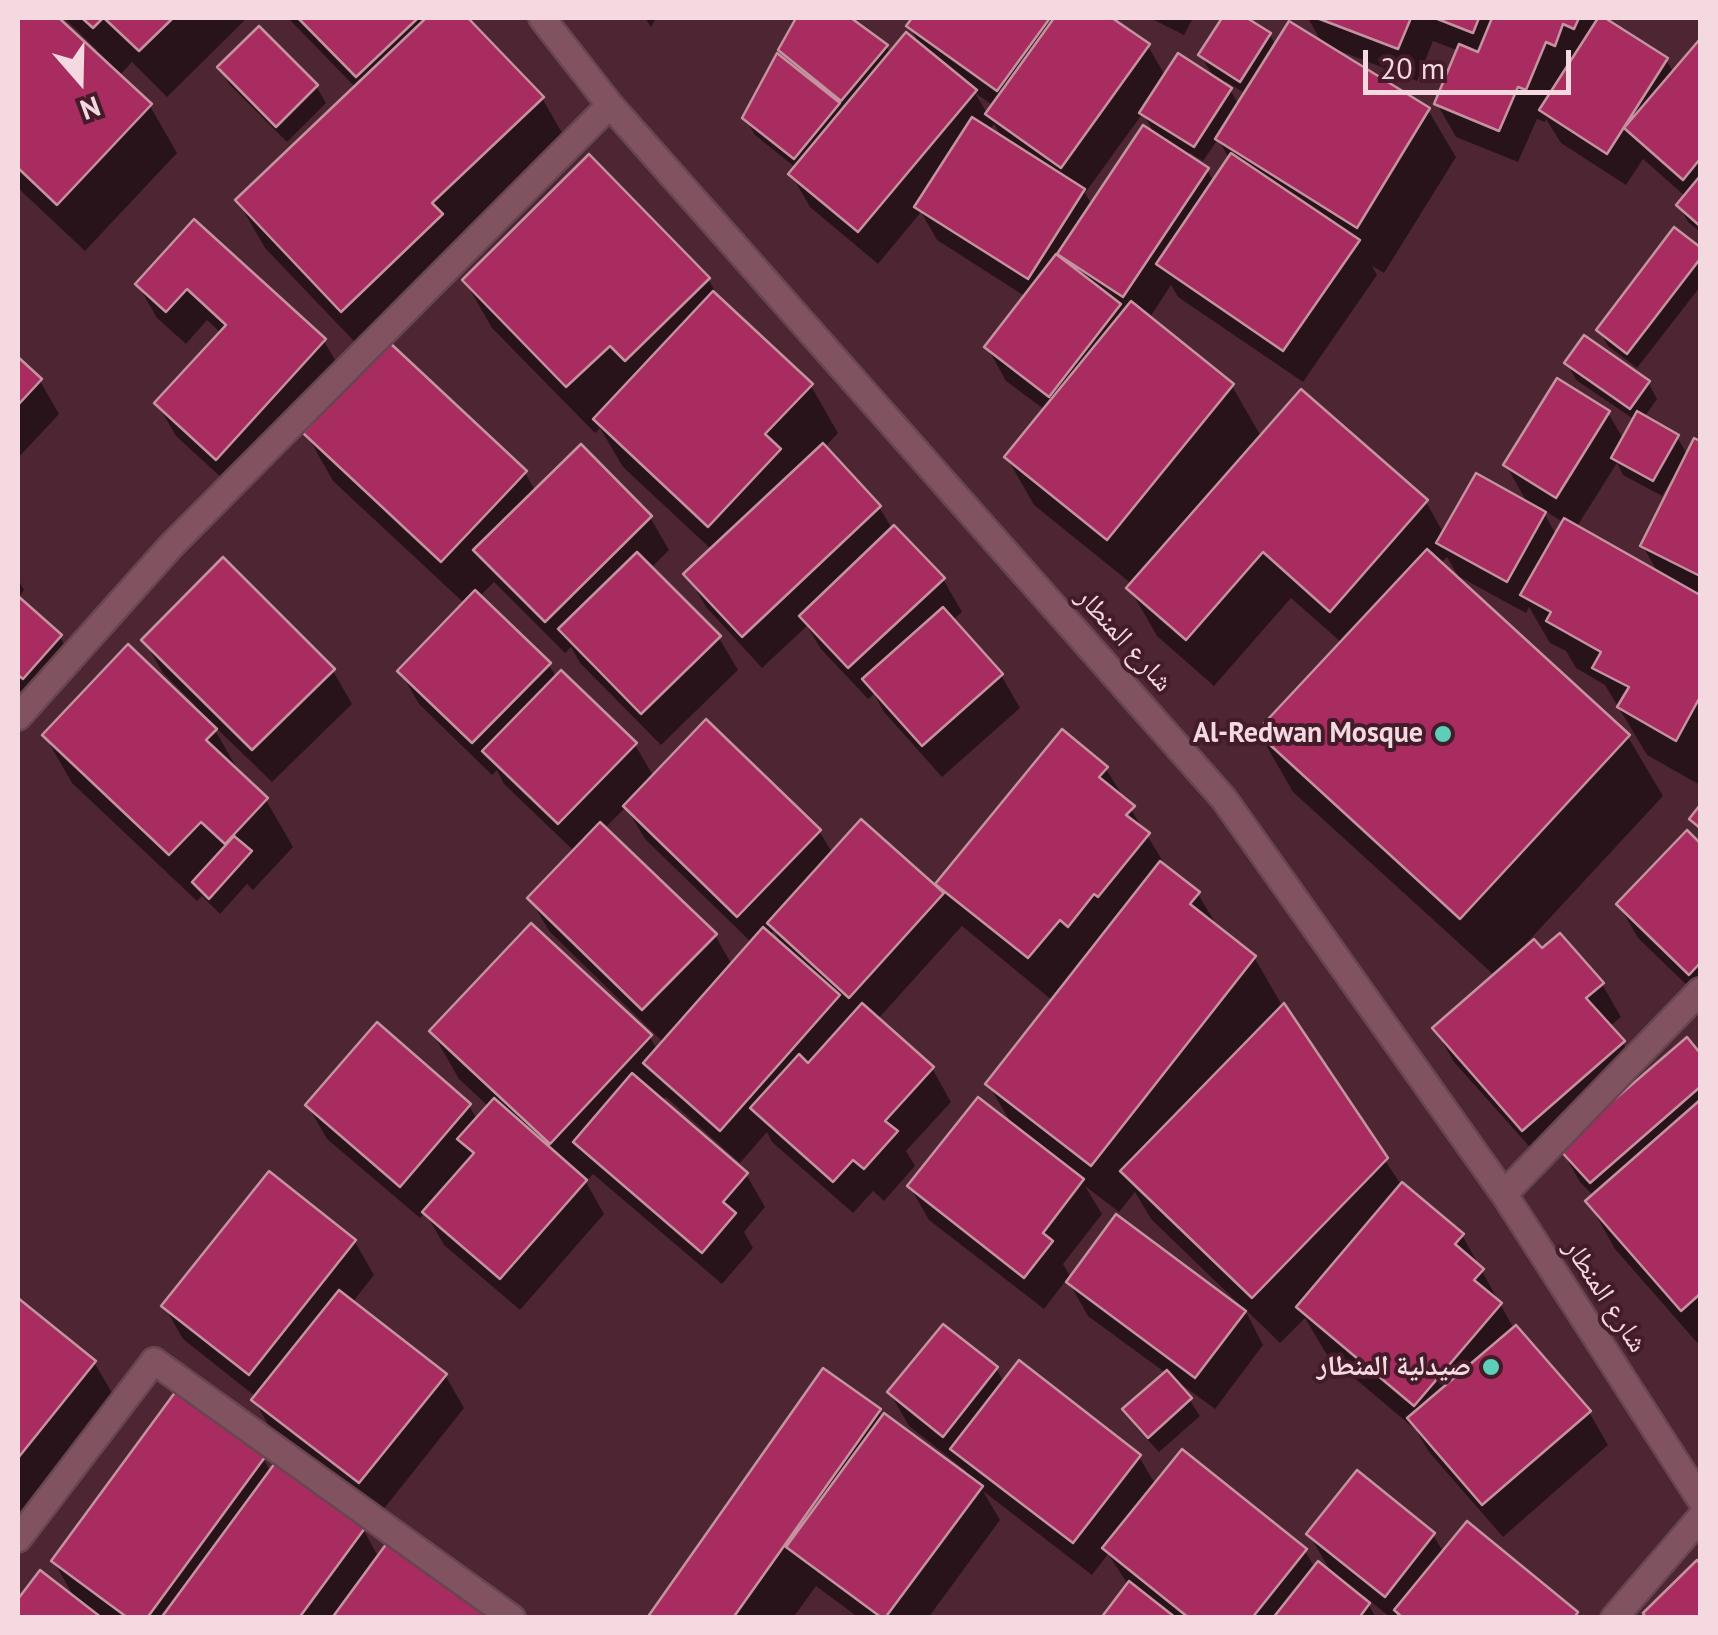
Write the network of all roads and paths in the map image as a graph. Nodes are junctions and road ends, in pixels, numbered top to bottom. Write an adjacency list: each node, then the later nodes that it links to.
1 (542, 18): 2 (street, شارع المنطار)
2 (610, 106): 3 (street); 5 (street, شارع المنطار)
3 (18, 716)
4 (1700, 991): 5 (street)
5 (1504, 1194): 6 (street, شارع المنطار)
6 (1700, 1499)
7 (1700, 1518): 10 (street)
8 (18, 1539): 9 (street)
9 (512, 1618)
10 (1614, 1618)

